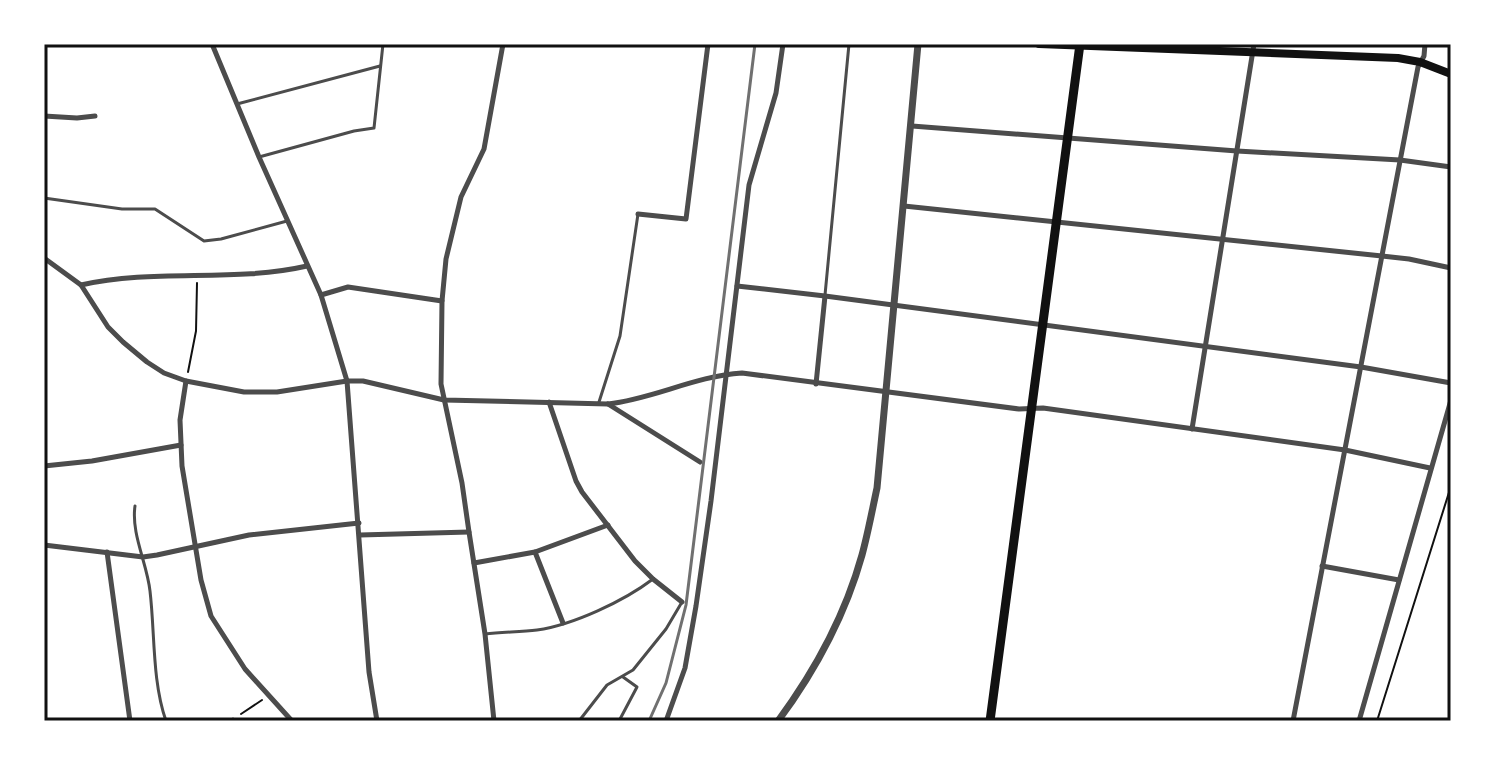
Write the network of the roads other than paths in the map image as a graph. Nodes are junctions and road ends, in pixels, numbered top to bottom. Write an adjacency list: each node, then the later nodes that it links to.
1 (212, 44): 15 (street)
2 (383, 44): 13 (lane)
3 (503, 44): 38 (street)
4 (708, 44): 26 (street)
5 (783, 44): 35 (street)
6 (849, 44): 37 (lane)
7 (918, 44): 18 (street)
8 (1039, 44): 10 (main road)
9 (1425, 44): 12 (street)
10 (1080, 45): 11 (main road); 19 (main road)
11 (1254, 49): 12 (main road); 20 (street)
12 (1420, 62): 14 (main road); 22 (street)
13 (380, 66): 15 (lane); 21 (lane)
14 (1451, 74)
15 (237, 104): 21 (street)
16 (44, 116): 17 (street)
17 (95, 116)
18 (912, 126): 19 (street); 25 (street)
19 (1067, 138): 20 (street); 28 (main road)
20 (1237, 151): 22 (street); 29 (street)
21 (259, 157): 27 (street)
22 (1400, 160): 23 (street); 30 (street)
23 (1451, 167)
24 (44, 198): 27 (lane)
25 (904, 206): 28 (street); 39 (street)
26 (638, 214): 52 (lane)
27 (287, 221): 32 (street)
28 (1056, 223): 29 (street); 40 (main road)
29 (1223, 239): 30 (street); 41 (street)
30 (1382, 256): 33 (street); 42 (street)
31 (44, 258): 34 (street)
32 (307, 266): 34 (street); 36 (street)
33 (1451, 268)
34 (81, 285): 44 (street)
35 (737, 286): 37 (street); 43 (street)
36 (321, 295): 38 (street); 45 (street)
37 (825, 296): 39 (street); 47 (street)
38 (442, 301): 49 (street)
39 (894, 305): 40 (street); 48 (street)
40 (1043, 325): 41 (street); 54 (main road)
41 (1206, 346): 42 (street); 55 (street)
42 (1361, 367): 46 (street); 57 (street)
43 (727, 374): 47 (street); 53 (street); 86 (street)
44 (186, 381): 45 (street); 56 (street)
45 (347, 381): 49 (street); 62 (street)
46 (1451, 383)
47 (816, 384): 48 (street)
48 (887, 392): 54 (street); 87 (street)
49 (444, 400): 51 (street); 64 (street)
50 (1451, 400): 60 (street)
51 (549, 402): 52 (street); 63 (street)
52 (598, 404): 53 (street)
53 (608, 404): 58 (street)
54 (1032, 409): 55 (street); 88 (main road)
55 (1192, 429): 57 (street)
56 (181, 445): 59 (street); 67 (street)
57 (1345, 450): 60 (street); 72 (street)
58 (700, 462)
59 (44, 466)
60 (1430, 468): 74 (street)
61 (135, 506): 70 (lane)
62 (359, 523): 65 (street); 67 (street)
63 (608, 525): 69 (street); 73 (street)
64 (469, 532): 65 (street); 71 (street)
65 (360, 535): 82 (street)
66 (44, 545): 68 (street)
67 (195, 546): 70 (street); 81 (street)
68 (107, 552): 70 (street); 79 (street)
69 (535, 552): 71 (street); 76 (street)
70 (143, 557): 80 (lane)
71 (474, 563): 77 (street)
72 (1322, 566): 74 (street); 89 (street)
73 (653, 579): 75 (street); 76 (lane)
74 (1399, 580): 90 (street)
75 (682, 602): 78 (lane)
76 (563, 623): 77 (lane)
77 (485, 634): 83 (street)
78 (623, 677): 84 (lane); 85 (lane)
79 (130, 721)
80 (166, 721)
81 (292, 721)
82 (377, 721)
83 (494, 721)
84 (579, 721)
85 (619, 721)
86 (666, 721)
87 (778, 721)
88 (990, 721)
89 (1293, 721)
90 (1359, 721)

